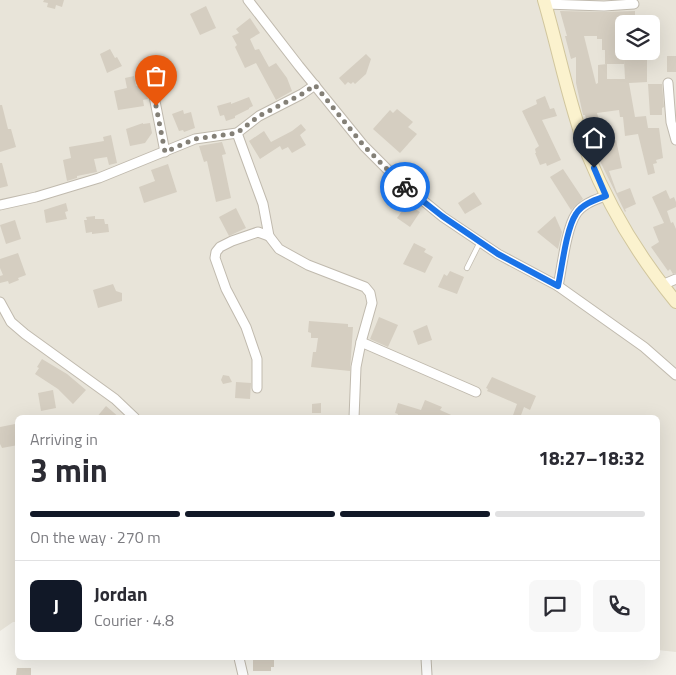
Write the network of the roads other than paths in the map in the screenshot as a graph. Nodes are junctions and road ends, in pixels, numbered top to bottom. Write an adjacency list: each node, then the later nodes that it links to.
1 (248, 0): 6 (street)
2 (544, 2): 3 (street); 10 (main road)
3 (634, 4)
4 (146, 71): 9 (street)
5 (668, 83): 8 (street)
6 (315, 85): 7 (street); 13 (street)
7 (237, 133): 9 (street); 12 (street)
8 (676, 140)
9 (165, 152): 11 (street)
10 (606, 196): 16 (main road); 17 (street)
11 (0, 205)
12 (269, 236): 20 (street); 22 (street)
13 (480, 242): 14 (lane); 17 (street)
14 (468, 268)
15 (676, 279): 16 (street)
16 (662, 285): 19 (main road)
17 (558, 286): 21 (street)
18 (0, 302): 24 (street)
19 (676, 302)
20 (361, 342): 23 (street); 25 (street)
21 (676, 375)
22 (257, 388)
23 (476, 392)
24 (132, 415)
25 (354, 415)
26 (239, 660): 28 (street)
27 (426, 660): 29 (street)
28 (243, 675)
29 (427, 675)

